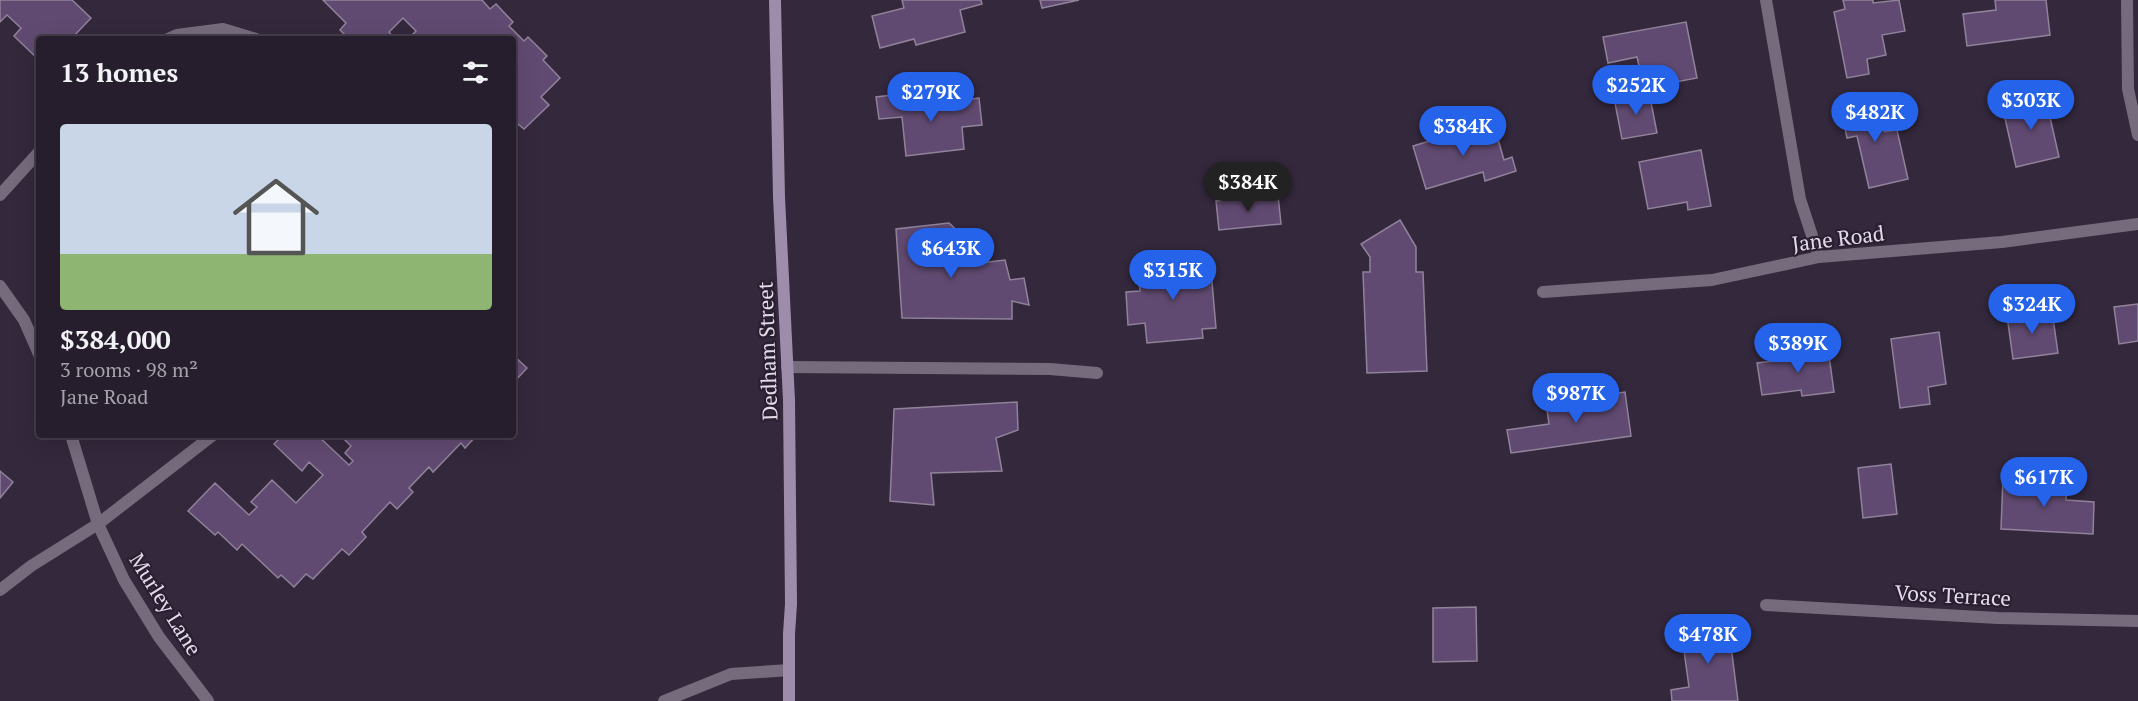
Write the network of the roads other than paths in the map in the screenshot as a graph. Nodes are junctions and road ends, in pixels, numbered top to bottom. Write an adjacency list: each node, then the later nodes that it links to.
1 (774, 0): 14 (main road, Dedham Street)
2 (1766, 0): 10 (street)
3 (2127, 0): 6 (street)
4 (175, 36): 5 (street)
5 (246, 36)
6 (2138, 135)
7 (36, 155): 8 (street)
8 (0, 195)
9 (2138, 224): 10 (street, Jane Road)
10 (1819, 257): 12 (street, Jane Road)
11 (0, 286): 13 (street)
12 (1543, 292)
13 (36, 347)
14 (787, 367): 15 (street); 22 (main road, Dedham Street)
15 (1097, 373)
16 (72, 438): 18 (street, Murley Lane)
17 (209, 438): 18 (street)
18 (99, 524): 19 (street); 23 (street, Murley Lane)
19 (0, 590)
20 (1766, 605): 21 (street, Voss Terrace)
21 (2138, 621)
22 (789, 670): 24 (street); 25 (main road, Dedham Street)
23 (208, 701)
24 (664, 701)
25 (789, 701)

